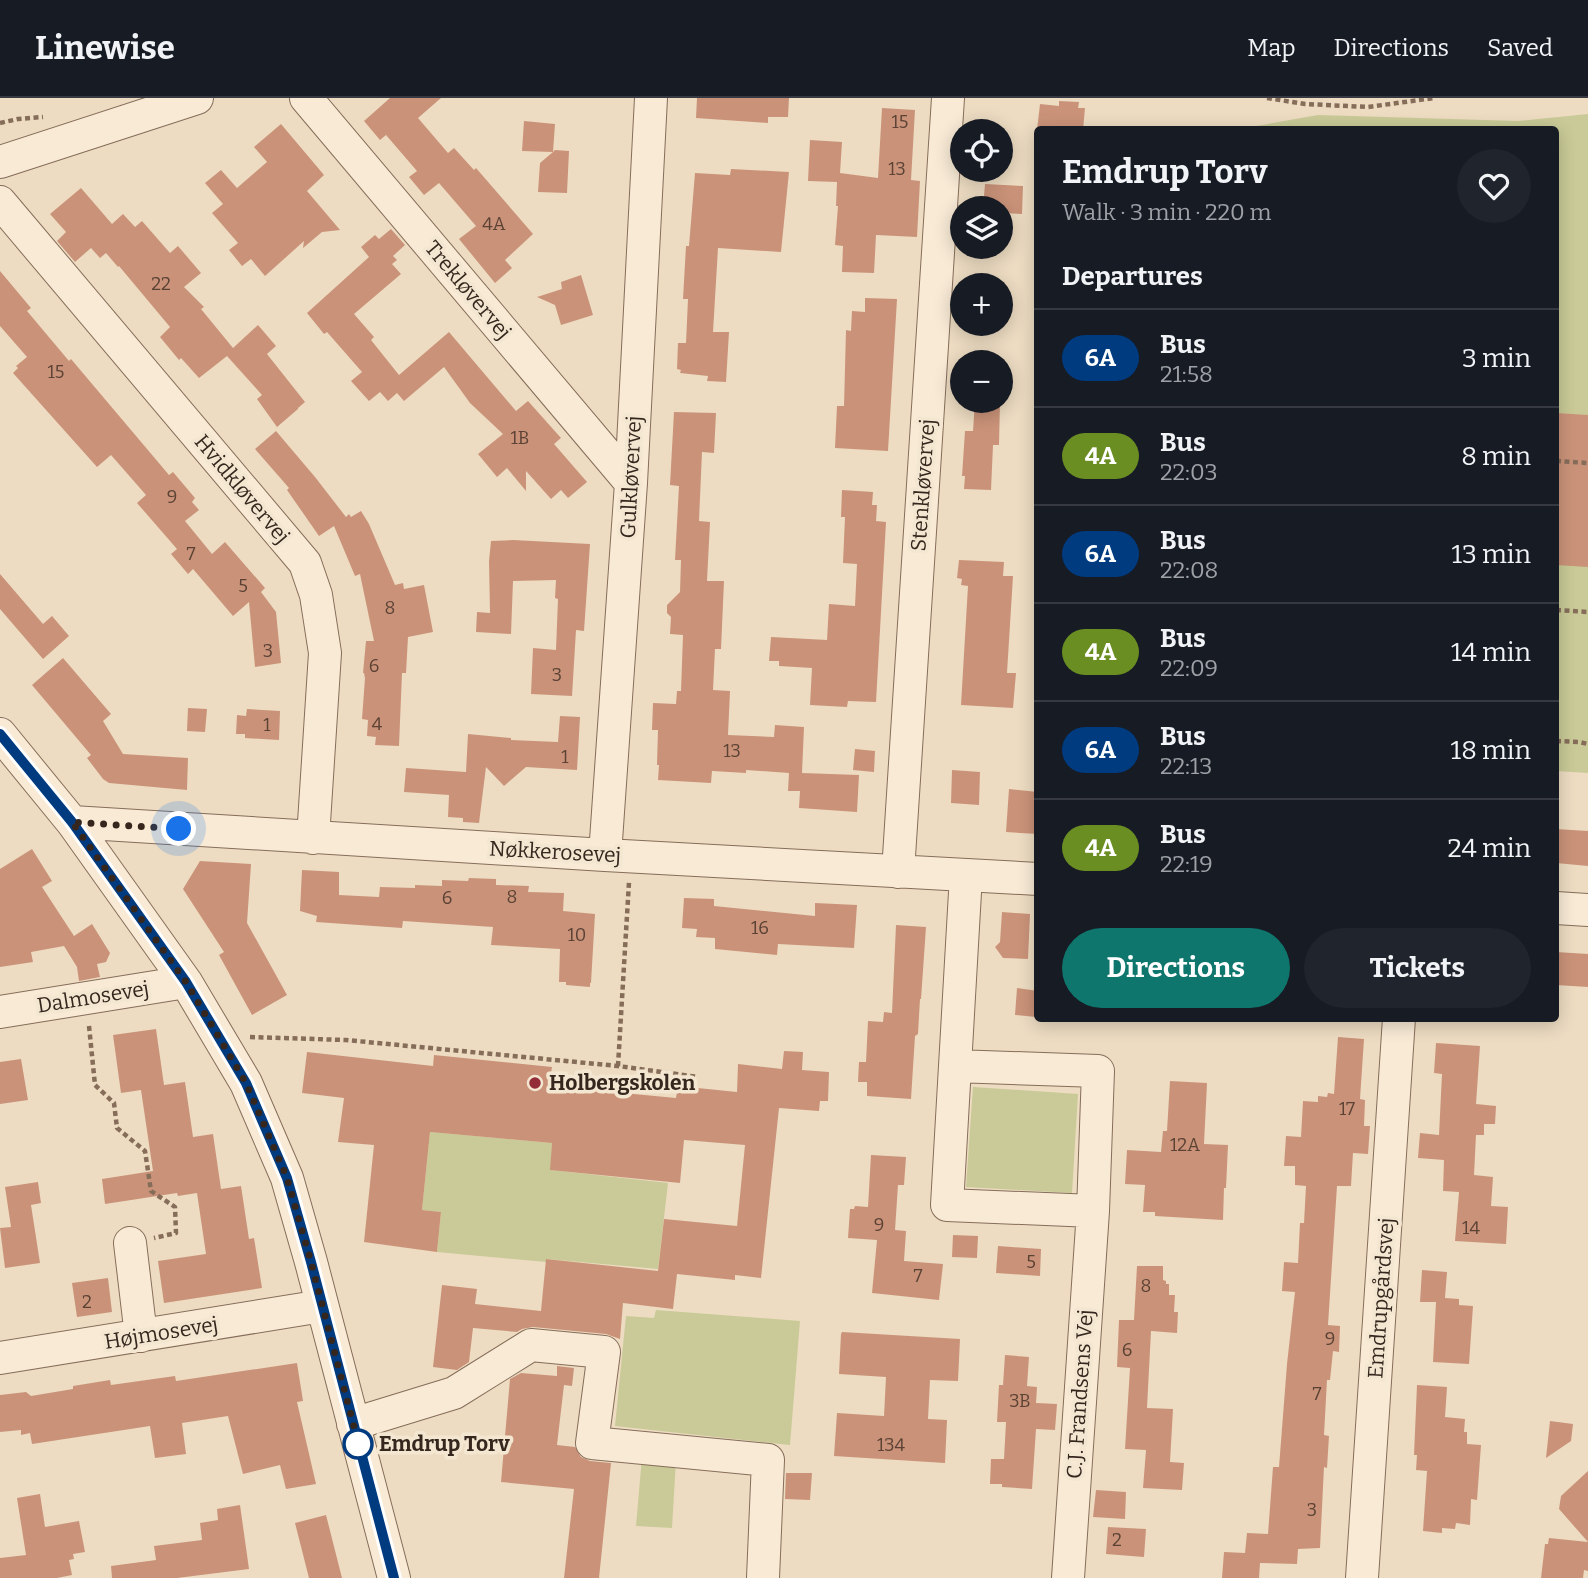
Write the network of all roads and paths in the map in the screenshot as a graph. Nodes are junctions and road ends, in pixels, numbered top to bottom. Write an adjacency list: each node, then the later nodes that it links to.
1 (197, 98): 7 (street)
2 (306, 98): 11 (street, Trekløvervej)
3 (651, 98): 11 (street, Gulkløvervej)
4 (948, 98): 20 (street, Stenkløvervej)
5 (1267, 98): 6 (path)
6 (1434, 98)
7 (0, 162)
8 (0, 202): 18 (street, Hvidkløvervej)
9 (1559, 461): 10 (path)
10 (1588, 463)
11 (631, 483): 19 (street, Gulkløvervej)
12 (1559, 610): 13 (path)
13 (1588, 612)
14 (0, 734): 17 (street)
15 (1559, 741): 16 (path)
16 (1588, 744)
17 (72, 822): 18 (street, Nøkkerosevej); 25 (street)
18 (313, 838): 19 (street, Nøkkerosevej)
19 (618, 856): 20 (street, Nøkkerosevej); 30 (path)
20 (898, 872): 21 (street, Nøkkerosevej)
21 (966, 875): 22 (street, Nøkkerosevej); 31 (street)
22 (1034, 879)
23 (1559, 908): 24 (street)
24 (1588, 910)
25 (186, 982): 26 (street, Dalmosevej); 29 (street)
26 (86, 998): 27 (street, Dalmosevej); 34 (path)
27 (0, 1012)
28 (1399, 1022): 42 (street, Emdrupgårdsvej)
29 (218, 1036): 30 (path); 35 (street)
30 (618, 1066): 32 (path)
31 (955, 1066): 33 (street, C.J. Frandsens Vej); 33 (street)
32 (698, 1077)
33 (1093, 1211): 41 (street, C.J. Frandsens Vej)
34 (130, 1243): 36 (street)
35 (322, 1307): 36 (street, Højmosevej); 38 (street)
36 (141, 1336): 37 (street, Højmosevej)
37 (0, 1358)
38 (353, 1424): 39 (street); 40 (street)
39 (394, 1578)
40 (763, 1578)
41 (1068, 1578)
42 (1362, 1578)

